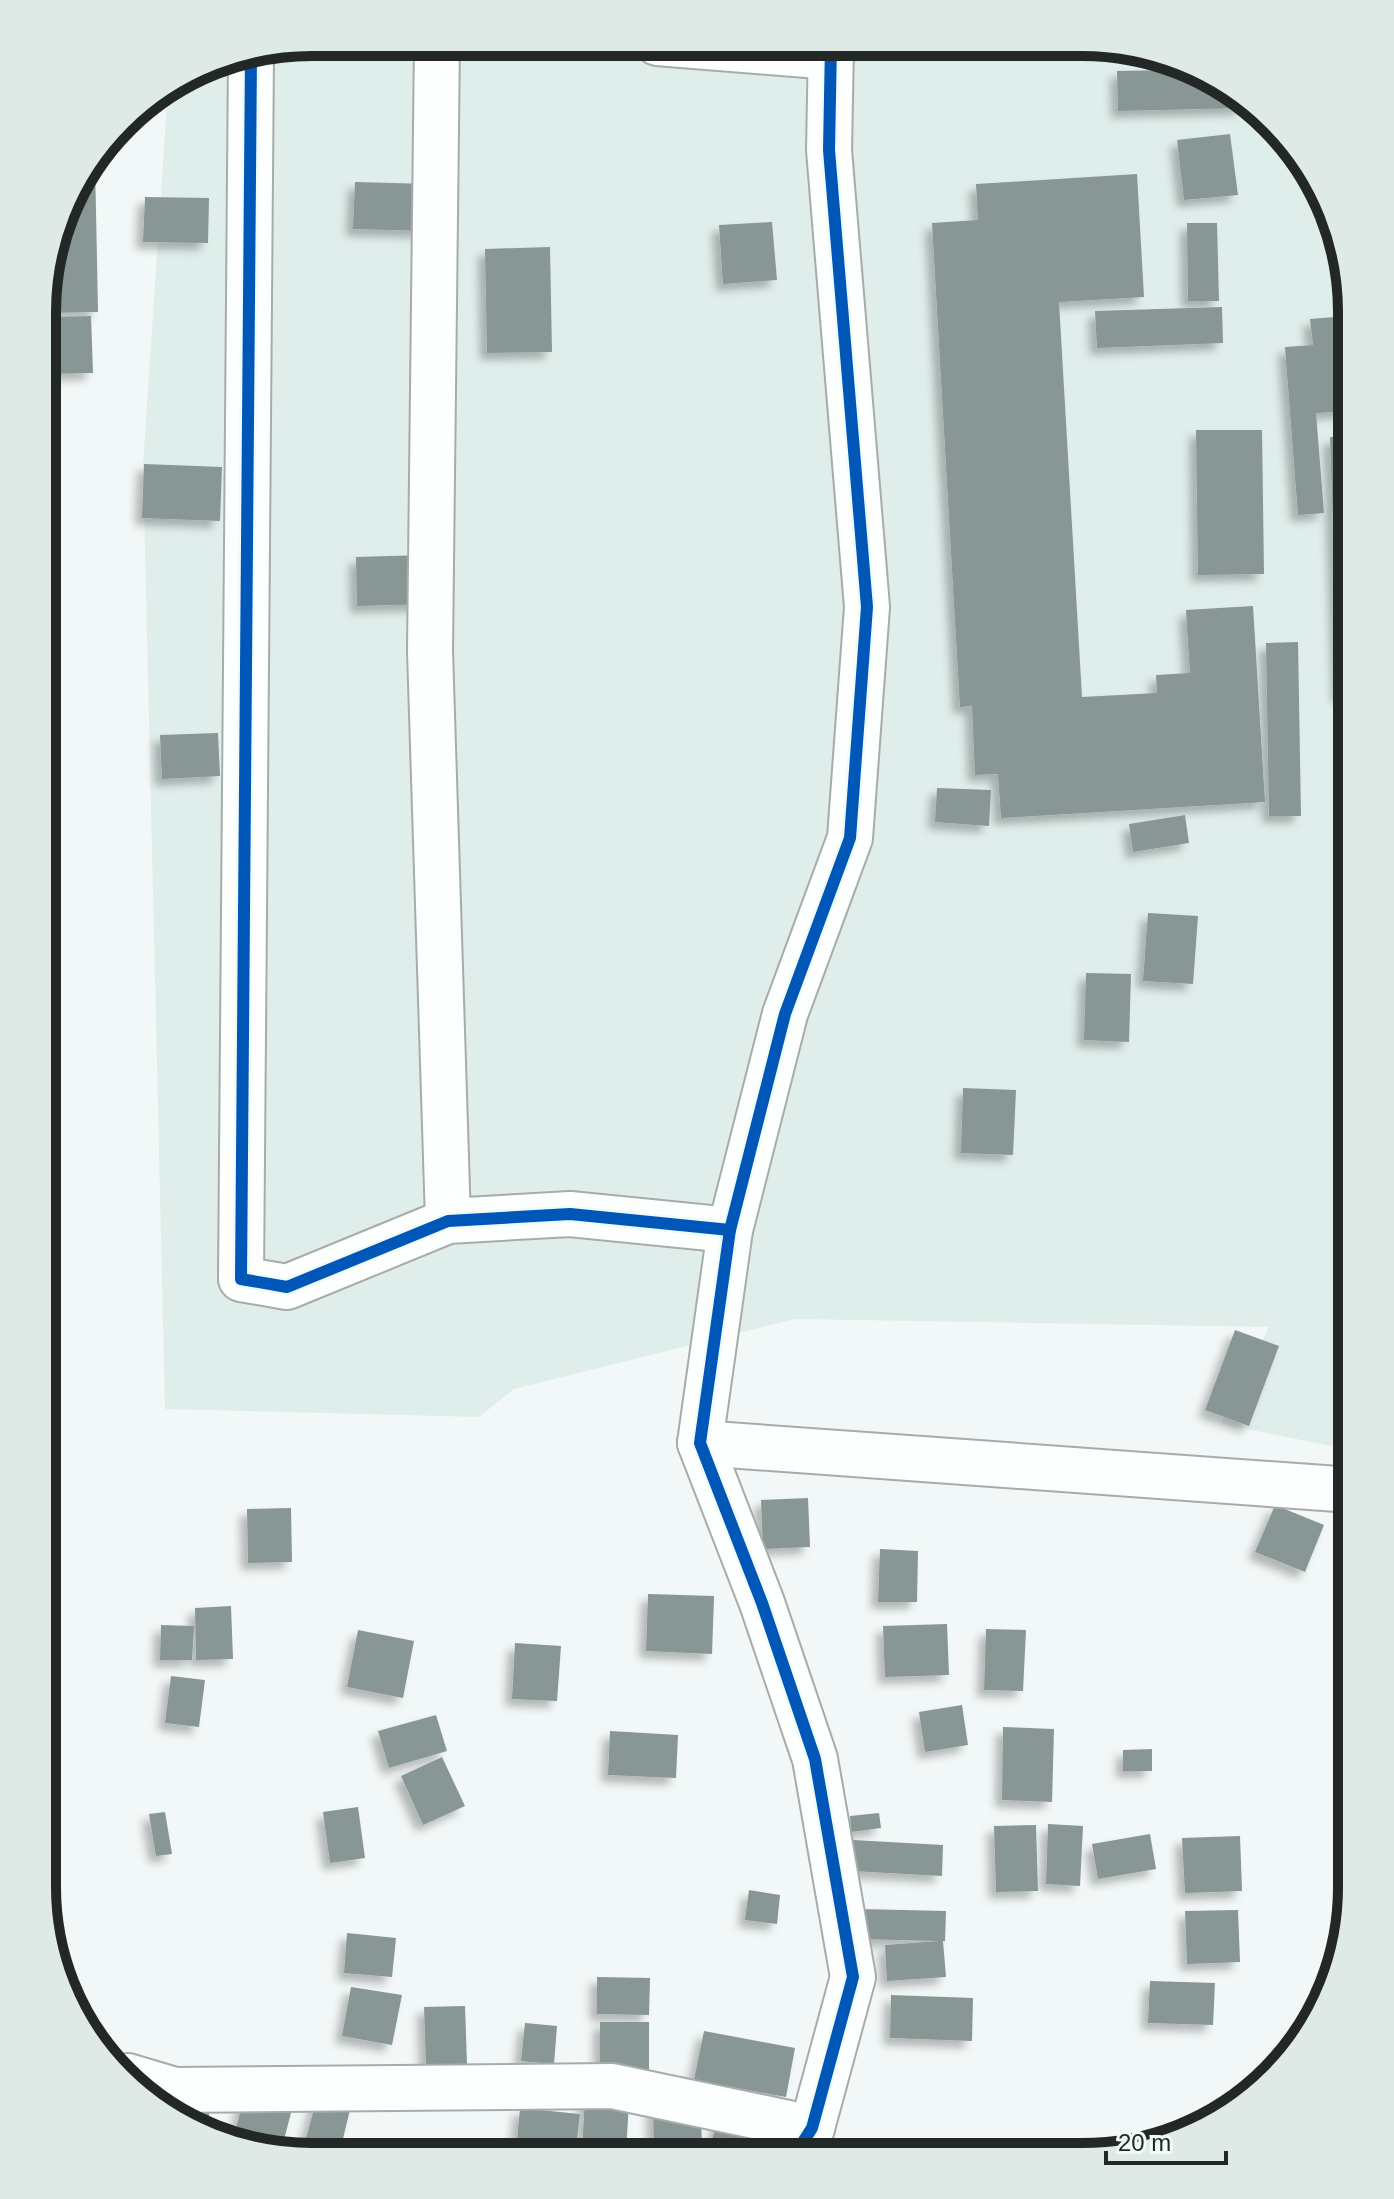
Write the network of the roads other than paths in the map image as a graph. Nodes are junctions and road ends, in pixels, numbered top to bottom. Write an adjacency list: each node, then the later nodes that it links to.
1 (437, 56): 4 (street)
2 (831, 56): 5 (street)
3 (251, 64): 4 (street)
4 (448, 1221): 5 (street)
5 (730, 1230): 6 (street)
6 (700, 1443): 7 (street); 9 (street)
7 (1337, 1489)
8 (146, 2081): 9 (street)
9 (803, 2142)

